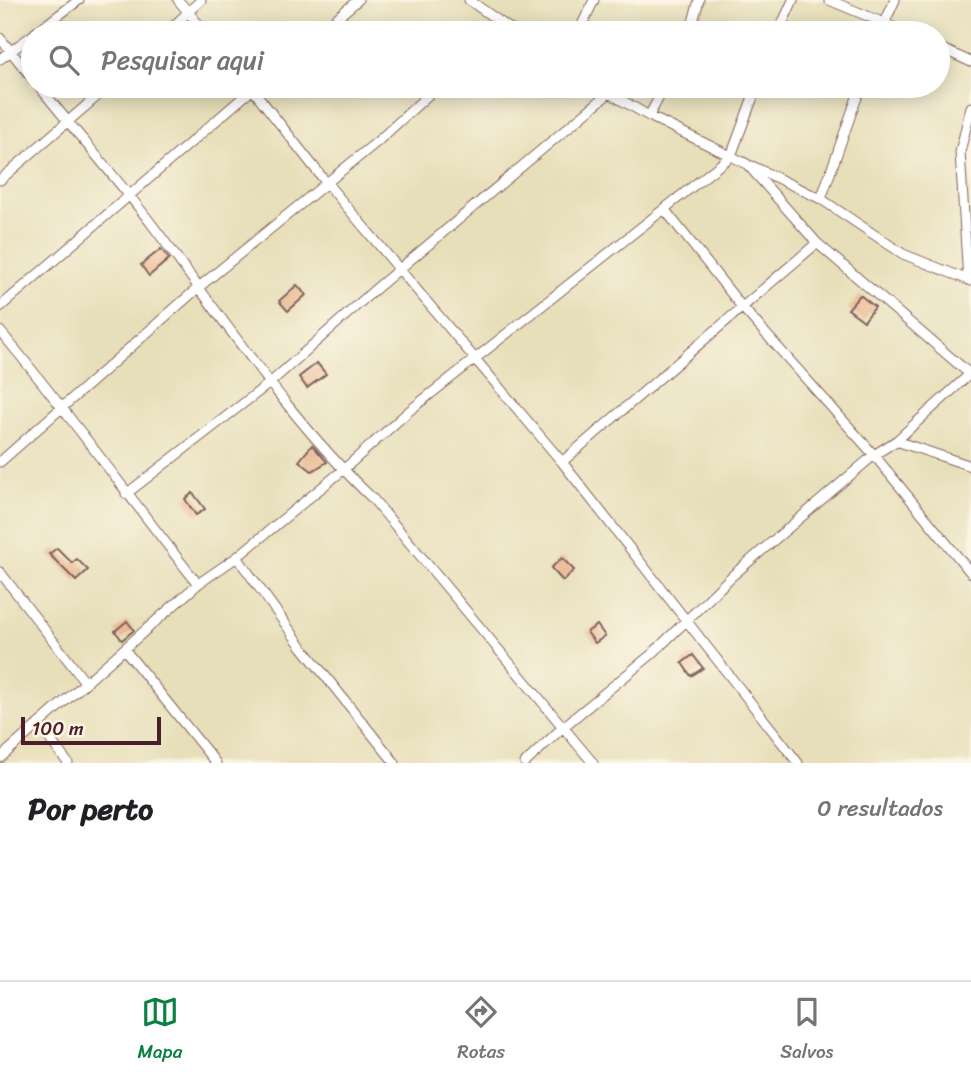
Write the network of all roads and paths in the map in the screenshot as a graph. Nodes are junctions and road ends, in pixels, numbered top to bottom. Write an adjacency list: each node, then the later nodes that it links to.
1 (79, 0): 12 (street)
2 (178, 0): 11 (street)
3 (201, 0): 11 (street)
4 (358, 0): 15 (street)
5 (594, 0): 17 (street)
6 (699, 0): 18 (street)
7 (793, 0): 19 (street)
8 (830, 0): 20 (street)
9 (895, 0): 21 (street)
10 (475, 2): 16 (street)
11 (189, 12): 13 (street); 14 (street)
12 (51, 21)
13 (179, 21)
14 (196, 21)
15 (333, 21)
16 (497, 21)
17 (584, 21)
18 (693, 21)
19 (783, 21)
20 (882, 21)
21 (884, 21)
22 (0, 38): 24 (street)
23 (21, 44): 24 (street)
24 (12, 51): 26 (street); 28 (street)
25 (950, 52): 27 (street)
26 (0, 59)
27 (971, 62)
28 (21, 63)
29 (48, 98): 41 (street)
30 (96, 98): 41 (street)
31 (241, 98): 46 (street)
32 (261, 98): 45 (street)
33 (425, 98): 45 (street)
34 (603, 98): 50 (street)
35 (615, 98): 40 (street)
36 (658, 98): 40 (street)
37 (753, 98): 42 (street)
38 (857, 98): 47 (street)
39 (971, 107): 51 (street)
40 (649, 116): 42 (street)
41 (68, 124): 44 (street); 46 (street)
42 (731, 156): 43 (street); 48 (street)
43 (747, 164): 47 (street); 49 (street)
44 (0, 180)
45 (325, 181): 50 (street); 52 (street)
46 (131, 196): 52 (street); 53 (street)
47 (821, 199): 51 (street)
48 (665, 210): 54 (street); 56 (street)
49 (817, 243): 54 (street); 57 (street)
50 (400, 269): 56 (street); 58 (street)
51 (969, 281)
52 (199, 287): 58 (street); 59 (street)
53 (0, 307)
54 (742, 307): 61 (street); 62 (street)
55 (0, 331): 59 (street)
56 (475, 360): 62 (street); 65 (street)
57 (970, 374): 60 (street)
58 (271, 382): 65 (street); 66 (street)
59 (63, 407): 63 (street); 66 (street)
60 (896, 441): 61 (street); 64 (street)
61 (874, 455): 69 (street); 71 (street)
62 (562, 462): 71 (street)
63 (0, 463)
64 (971, 466)
65 (343, 470): 67 (street); 75 (street)
66 (126, 494): 70 (street)
67 (237, 556): 70 (street); 79 (street)
68 (0, 572): 73 (street)
69 (971, 573)
70 (198, 583): 72 (street)
71 (686, 618): 75 (street); 82 (street)
72 (125, 650): 73 (street); 78 (street)
73 (85, 682): 74 (street)
74 (38, 724): 76 (street); 77 (street)
75 (562, 728): 80 (street); 81 (street)
76 (0, 758)
77 (68, 763)
78 (216, 763)
79 (395, 763)
80 (525, 763)
81 (593, 763)
82 (799, 763)

